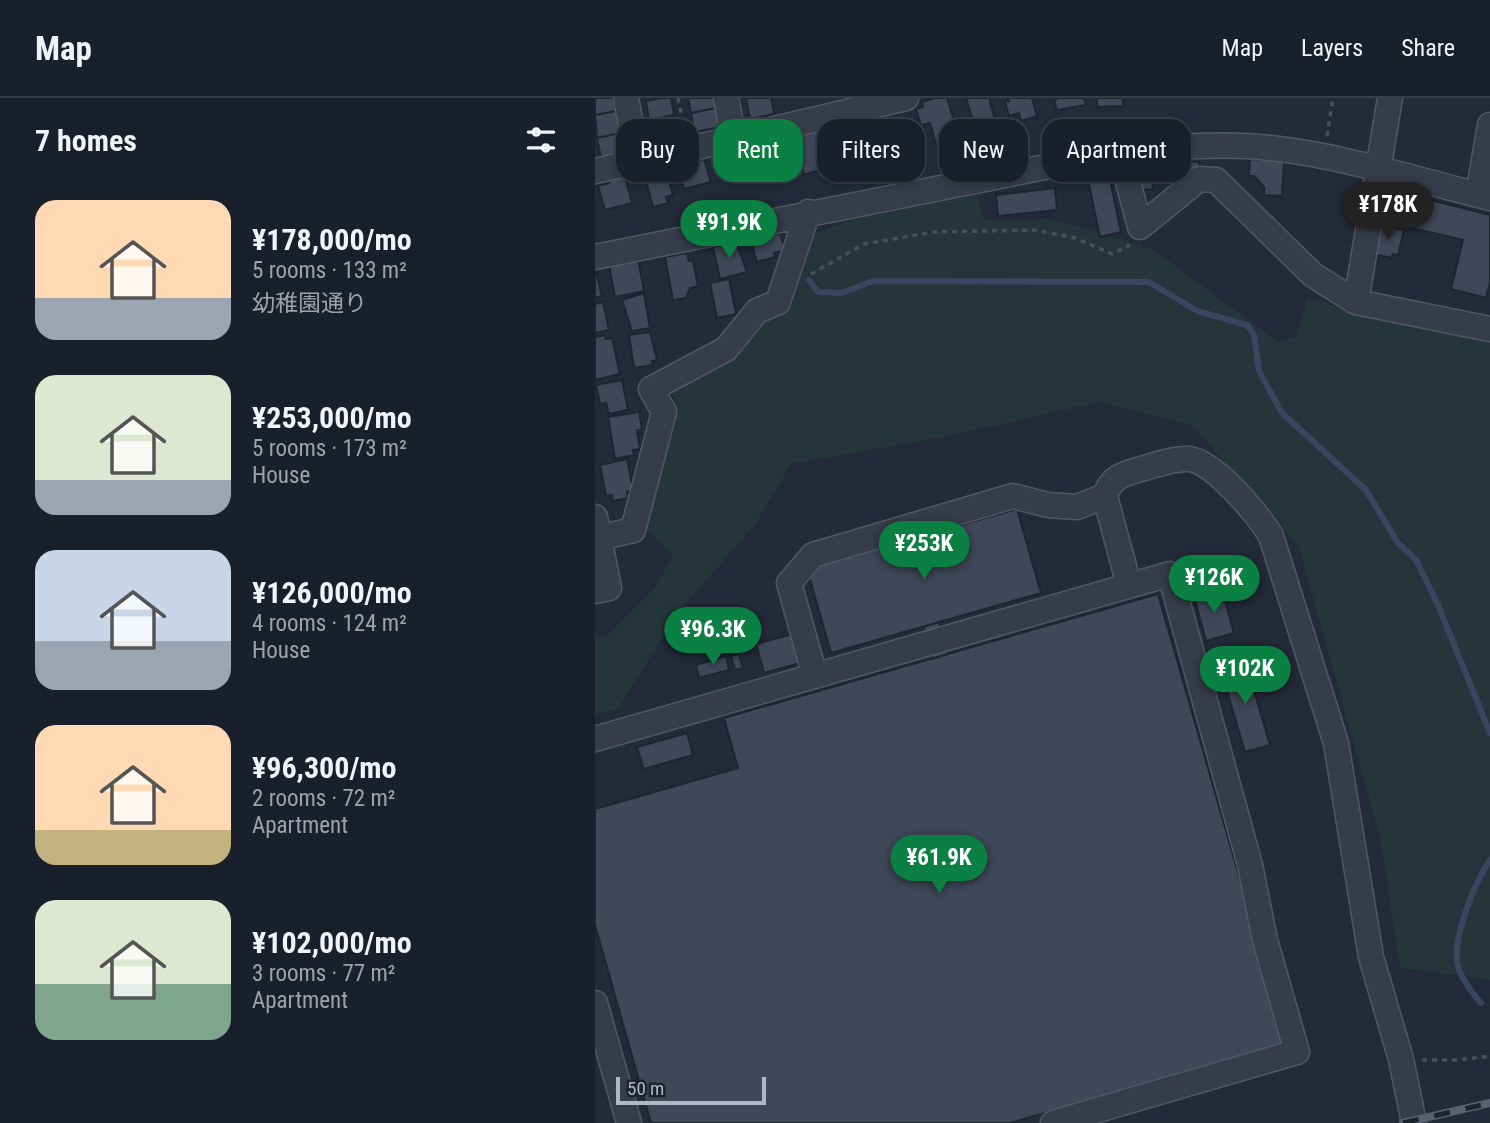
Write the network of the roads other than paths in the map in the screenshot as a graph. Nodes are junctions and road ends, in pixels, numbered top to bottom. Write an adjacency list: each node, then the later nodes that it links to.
1 (626, 98): 6 (street)
2 (726, 98): 7 (street)
3 (906, 98): 5 (street)
4 (1390, 98): 13 (street)
5 (829, 107): 8 (street)
6 (630, 119)
7 (730, 119)
8 (793, 119)
9 (1490, 125): 16 (street)
10 (1191, 146): 13 (street)
11 (616, 168): 14 (street)
12 (1042, 168): 17 (street)
13 (1378, 169): 16 (street); 19 (street)
14 (595, 172)
15 (1128, 182): 19 (street)
16 (1484, 197)
17 (809, 212): 18 (street); 22 (street)
18 (595, 257)
19 (1356, 302): 20 (street)
20 (1490, 329)
21 (1105, 496): 23 (street); 25 (street); 30 (street)
22 (597, 527): 24 (street)
23 (1129, 585): 25 (street); 29 (street)
24 (595, 591)
25 (815, 676): 26 (street)
26 (595, 739)
27 (595, 1003): 28 (street)
28 (629, 1123)
29 (1053, 1123)
30 (1414, 1123)

